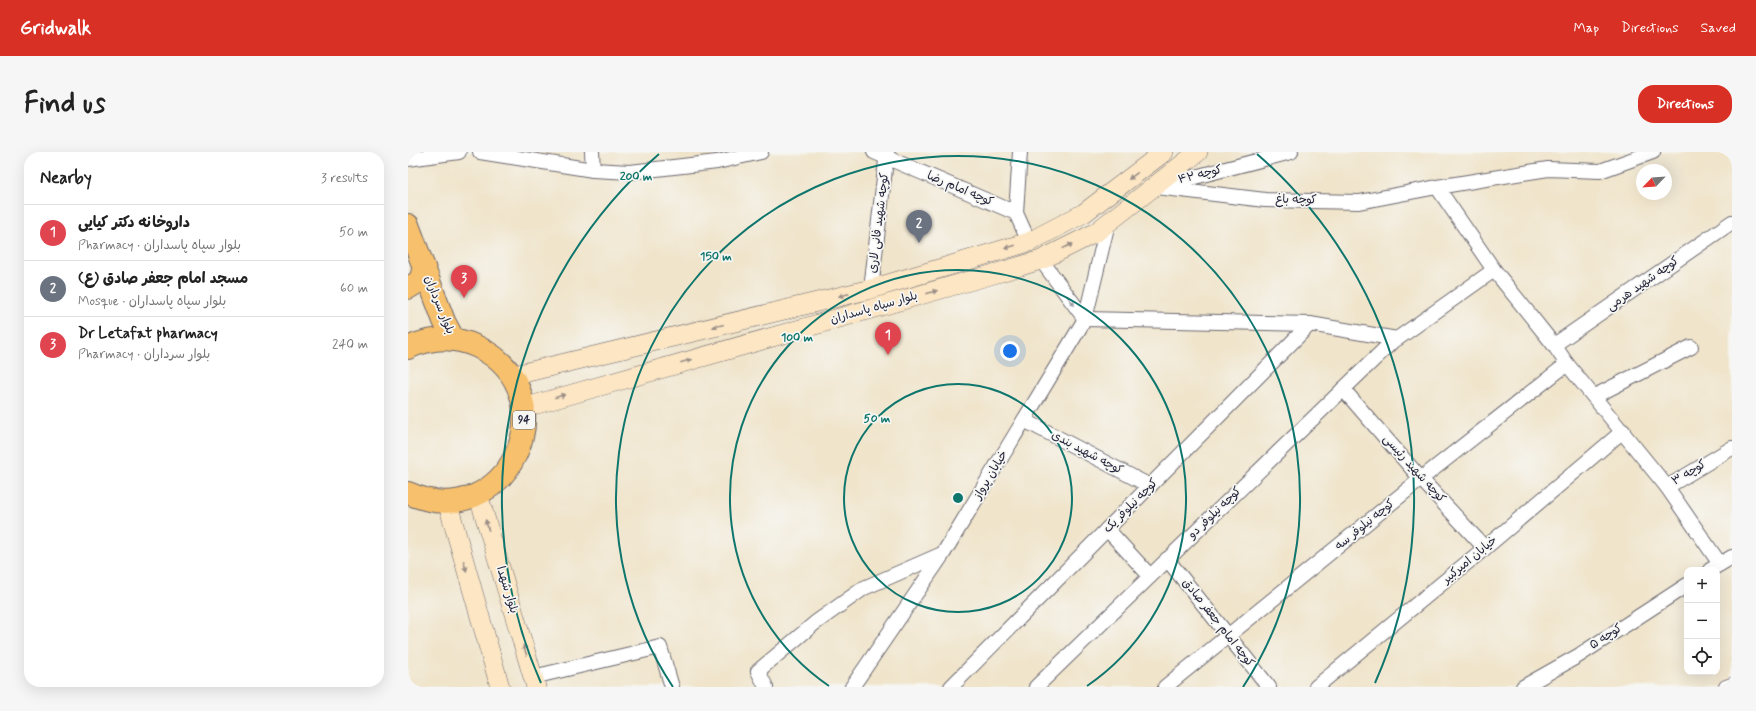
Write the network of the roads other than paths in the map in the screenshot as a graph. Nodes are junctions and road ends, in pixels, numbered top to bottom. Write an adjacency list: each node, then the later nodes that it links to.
1 (459, 152): 12 (street)
2 (480, 152): 13 (street)
3 (592, 152): 13 (street)
4 (761, 152): 11 (street)
5 (1020, 152): 16 (street)
6 (1164, 152): 20 (main road, بلوار سپاه پاسداران, one-way to 20)
7 (1198, 152): 14 (main road, بلوار سپاه پاسداران)
8 (1291, 152): 14 (street, کوچه ۴۲)
9 (1653, 152): 15 (street, کوچه باغ)
10 (882, 154): 16 (street, کوچه امام رضا); 25 (street, کوچه شهید فانی لاری)
11 (716, 157): 13 (street)
12 (408, 159)
13 (593, 170)
14 (1156, 187): 15 (street, کوچه باغ); 18 (main road, بلوار سپاه پاسداران)
15 (1437, 187): 23 (street)
16 (1016, 213): 20 (street)
17 (1732, 222): 30 (street, کوچه شهید هرمی)
18 (1108, 223): 21 (main road, بلوار سپاه پاسداران, one-way to 18); 26 (street, خیابان پرواز)
19 (408, 225): 22 (highway, بلوار سرداران)
20 (1029, 242): 25 (main road, بلوار سپاه پاسداران, one-way to 25)
21 (1040, 260): 26 (street, one-way to 26); 37 (main road, بلوار سپاه پاسداران, one-way to 21)
22 (424, 267): 24 (highway); 29 (highway, بلوار سرداران)
23 (1494, 270): 28 (street, کوچه نیلوفر دو); 30 (street)
24 (408, 288)
25 (871, 289): 34 (main road, بلوار سپاه پاسداران, one-way to 34)
26 (1085, 320): 27 (street); 38 (street, خیابان پرواز)
27 (1310, 324): 28 (street); 42 (street, کوچه نیلوفر یک)
28 (1395, 339): 35 (street, کوچه نیلوفر دو)
29 (454, 340): 32 (highway, 94); 34 (highway, 94)
30 (1554, 345): 33 (street)
31 (1691, 347): 36 (street)
32 (408, 348)
33 (1567, 364): 36 (street); 41 (street, کوچه نیلوفر سه)
34 (511, 376): 37 (highway, 94)
35 (1343, 389): 41 (street, کوچه شهید رئیسی); 50 (street, کوچه نیلوفر دو)
36 (1595, 396): 39 (street)
37 (523, 408): 45 (highway, 94)
38 (1024, 420): 42 (street, کوچه شهید بندی); 49 (street, خیابان پرواز)
39 (1623, 431): 43 (street); 48 (street, خیابان امیرکبیر)
40 (1732, 448): 43 (street, کوچه ۳)
41 (1421, 479): 48 (street, کوچه شهید رئیسی); 54 (street, کوچه نیلوفر سه)
42 (1150, 486): 47 (street, کوچه نیلوفر یک)
43 (1667, 486): 51 (street)
44 (408, 492): 46 (highway, 94)
45 (478, 494): 46 (highway, 94); 55 (main road, بلوار شهدا, one-way to 45)
46 (447, 501): 58 (main road, one-way to 58)
47 (1107, 529): 52 (street); 61 (street, کوچه نیلوفر یک)
48 (1485, 548): 65 (street, خیابان امیرکبیر)
49 (942, 554): 56 (street); 60 (street, خیابان پرواز)
50 (1168, 559): 52 (street, کوچه نیلوفر دو); 54 (street, کوچه امام جعفر صادق)
51 (1721, 564)
52 (1150, 576): 62 (street, کوچه نیلوفر دو)
53 (1684, 587): 66 (street, کوچه ۵)
54 (1228, 636): 63 (street, کوچه نیلوفر سه); 64 (street, کوچه امام جعفر صادق)
55 (535, 682): 59 (street)
56 (762, 685)
57 (1732, 685): 67 (street)
58 (500, 687)
59 (672, 687)
60 (852, 687)
61 (951, 687)
62 (1036, 687)
63 (1165, 687)
64 (1269, 687)
65 (1317, 687)
66 (1523, 687)
67 (1726, 687)

